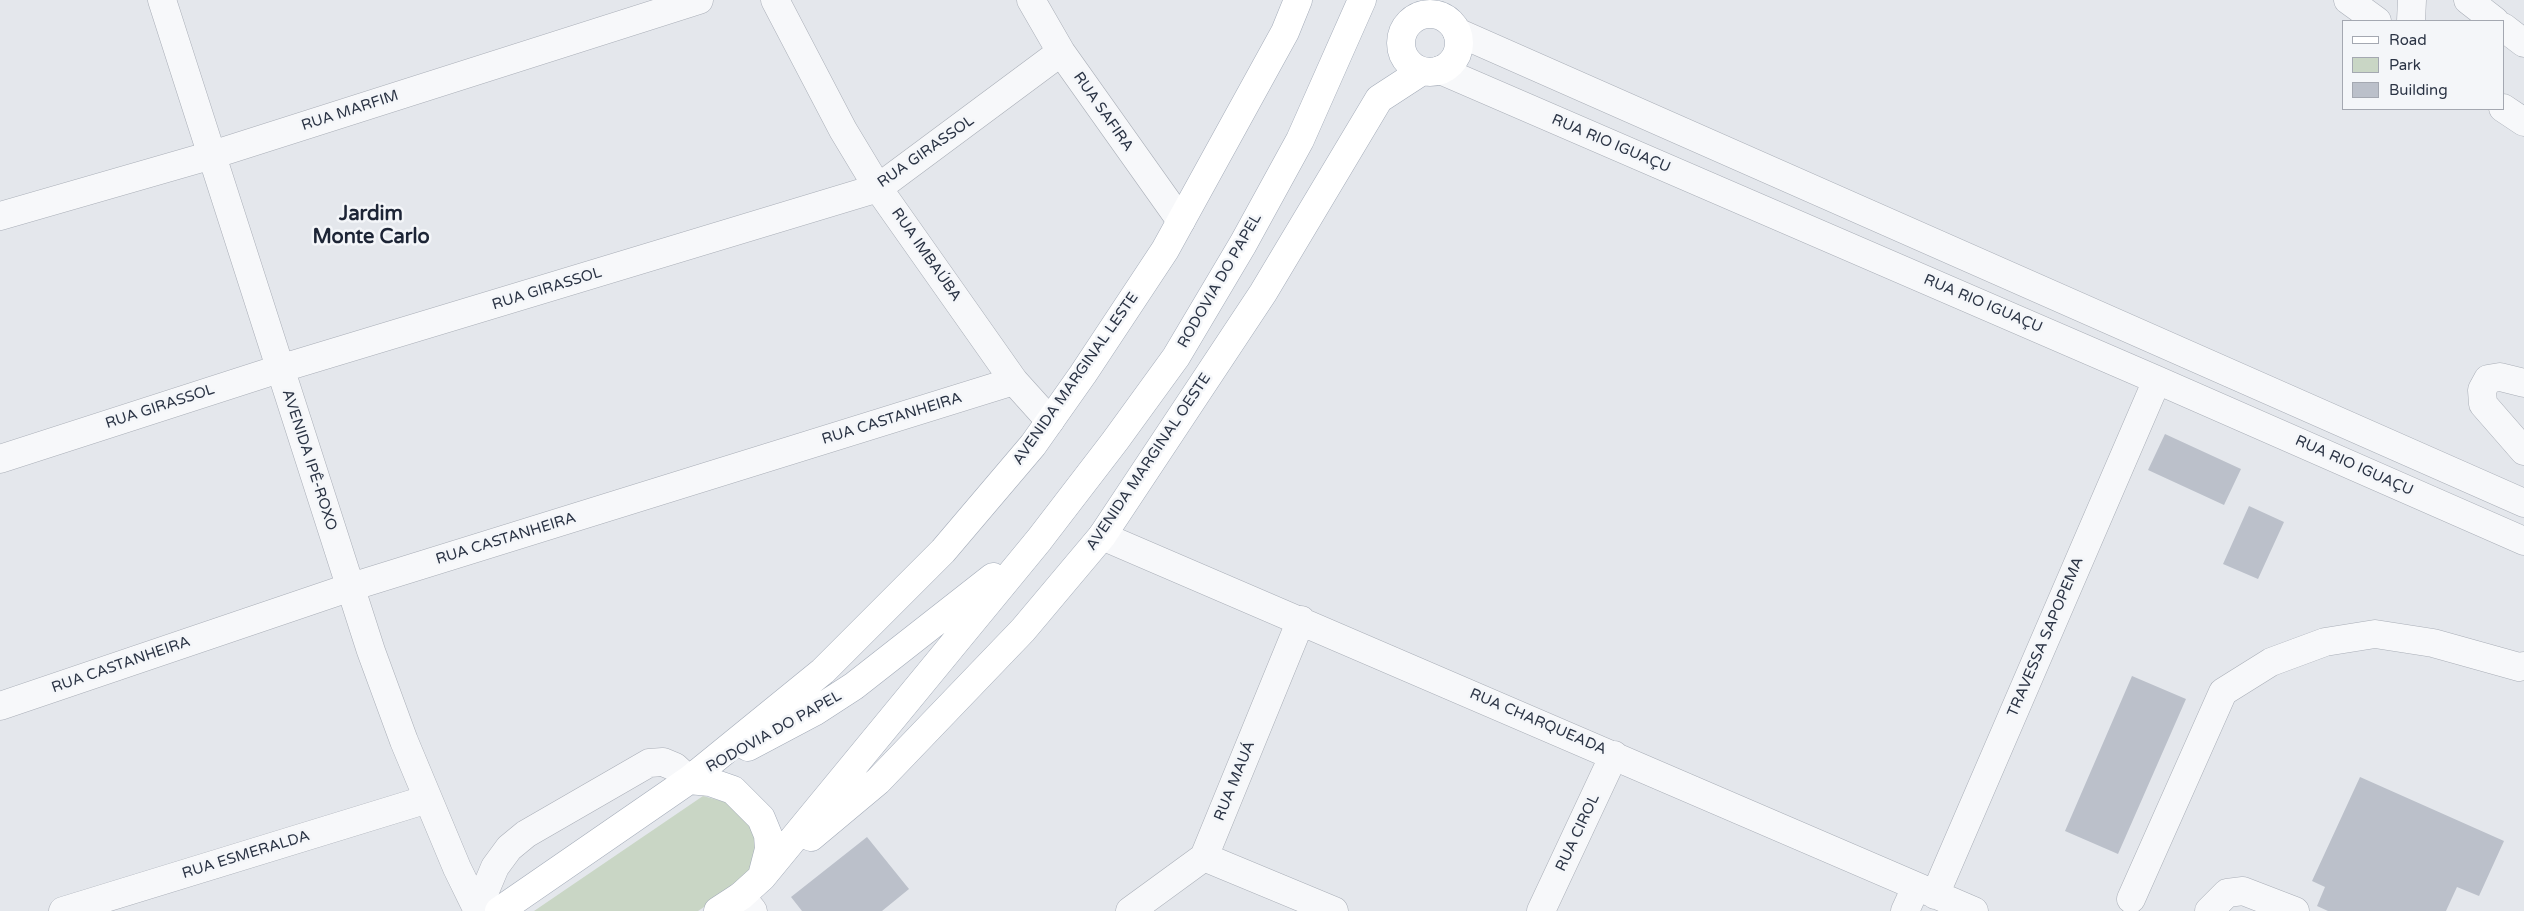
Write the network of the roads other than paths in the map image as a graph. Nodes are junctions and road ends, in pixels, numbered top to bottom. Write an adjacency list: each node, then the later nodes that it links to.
1 (162, 0): 24 (street, AVENIDA IPÊ-ROXO)
2 (699, 0): 24 (street, RUA MARFIM)
3 (774, 0): 25 (street, RUA IMBAÚBA)
4 (1031, 0): 19 (street, RUA SAFIRA)
5 (1298, 0): 27 (main road, AVENIDA MARGINAL LESTE)
6 (1343, 0): 21 (main road)
7 (1362, 0): 21 (main road, RODOVIA DO PAPEL)
8 (1415, 0): 16 (main road)
9 (2348, 0): 13 (street)
10 (2412, 0): 14 (street)
11 (2468, 0): 15 (street)
12 (1450, 17): 16 (main road); 20 (main road, AVENIDA MARGINAL OESTE); 35 (street)
13 (2376, 20)
14 (2411, 20)
15 (2494, 20)
16 (1405, 27): 20 (main road)
17 (2504, 28): 18 (street)
18 (2524, 43)
19 (1061, 52): 25 (street, RUA GIRASSOL); 27 (street, RUA SAFIRA)
20 (1431, 70): 29 (street, RUA RIO IGUAÇU); 36 (main road, AVENIDA MARGINAL OESTE)
21 (1329, 78): 37 (main road, RODOVIA DO PAPEL)
22 (2504, 109): 23 (street)
23 (2524, 122)
24 (212, 155): 26 (street, RUA MARFIM); 28 (street, AVENIDA IPÊ-ROXO)
25 (878, 188): 28 (street, RUA GIRASSOL); 30 (street, RUA IMBAÚBA)
26 (0, 216)
27 (1181, 220): 32 (main road, AVENIDA MARGINAL LESTE)
28 (279, 369): 34 (street, RUA GIRASSOL); 39 (street, AVENIDA IPÊ-ROXO)
29 (2157, 380): 38 (street, RUA RIO IGUAÇU); 48 (street, TRAVESSA SAPOPEMA)
30 (1014, 381): 32 (street, RUA IMBAÚBA); 39 (street, RUA CASTANHEIRA)
31 (2524, 384): 33 (street)
32 (1050, 420): 44 (main road, AVENIDA MARGINAL LESTE)
33 (2524, 451)
34 (0, 459)
35 (2524, 503)
36 (1102, 536): 40 (street, RUA CHARQUEADA); 47 (main road, AVENIDA MARGINAL OESTE)
37 (1039, 540): 44 (main road, RODOVIA DO PAPEL); 47 (main road, RODOVIA DO PAPEL)
38 (2524, 541)
39 (352, 587): 42 (street, RUA CASTANHEIRA); 45 (street, AVENIDA IPÊ-ROXO)
40 (1300, 620): 43 (street, RUA CHARQUEADA); 46 (street, RUA MAUÁ)
41 (2524, 666): 49 (street)
42 (0, 706)
43 (1614, 755): 48 (street, RUA CHARQUEADA); 56 (street, RUA CIROL)
44 (689, 780): 47 (main road); 52 (main road, RODOVIA DO PAPEL); 52 (street)
45 (428, 799): 51 (street, RUA ESMERALDA); 52 (street, AVENIDA IPÊ-ROXO)
46 (1204, 857): 54 (street); 55 (street)
47 (762, 877): 50 (main road, RODOVIA DO PAPEL)
48 (1925, 891): 57 (street, TRAVESSA SAPOPEMA); 58 (street, RUA CHARQUEADA)
49 (2131, 899)
50 (747, 903): 53 (main road, RODOVIA DO PAPEL)
51 (63, 911)
52 (485, 911)
53 (718, 911)
54 (1130, 911)
55 (1334, 911)
56 (1541, 911)
57 (1905, 911)
58 (1974, 911)
59 (2209, 911): 60 (street)
60 (2296, 911)

